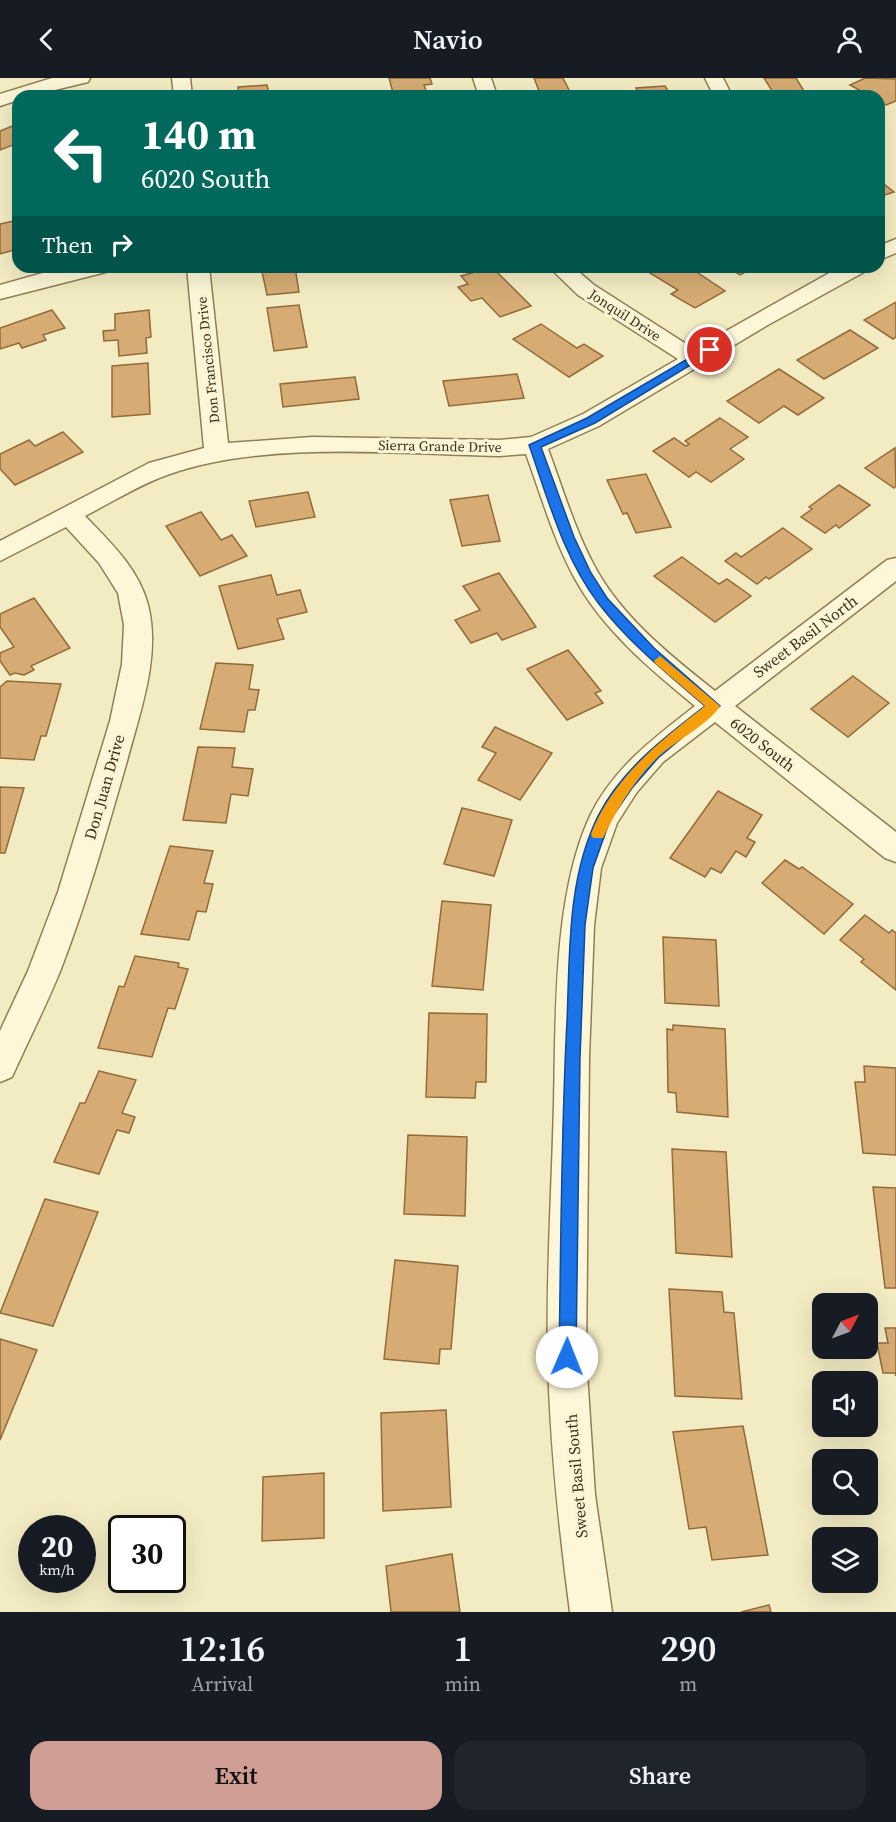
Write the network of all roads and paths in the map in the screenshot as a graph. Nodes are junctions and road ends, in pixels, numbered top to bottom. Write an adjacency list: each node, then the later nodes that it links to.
1 (81, 78): 2 (street)
2 (30, 90)
3 (74, 273): 7 (street)
4 (199, 273): 10 (street, Don Francisco Drive)
5 (567, 273): 8 (street, Jonquil Drive)
6 (845, 273): 8 (street, Sierra Grande Drive)
7 (0, 292)
8 (694, 359): 9 (street, Sierra Grande Drive)
9 (535, 445): 10 (street, Sierra Grande Drive); 14 (street, 6020 South)
10 (217, 453): 11 (street, Sierra Grande Drive)
11 (69, 515): 12 (street, Sierra Grande Drive); 16 (street, Don Juan Drive)
12 (0, 552)
13 (896, 567): 14 (street, Sweet Basil North)
14 (713, 706): 15 (street, 6020 South); 17 (street, Sweet Basil South)
15 (896, 849)
16 (0, 1066)
17 (591, 1612)

